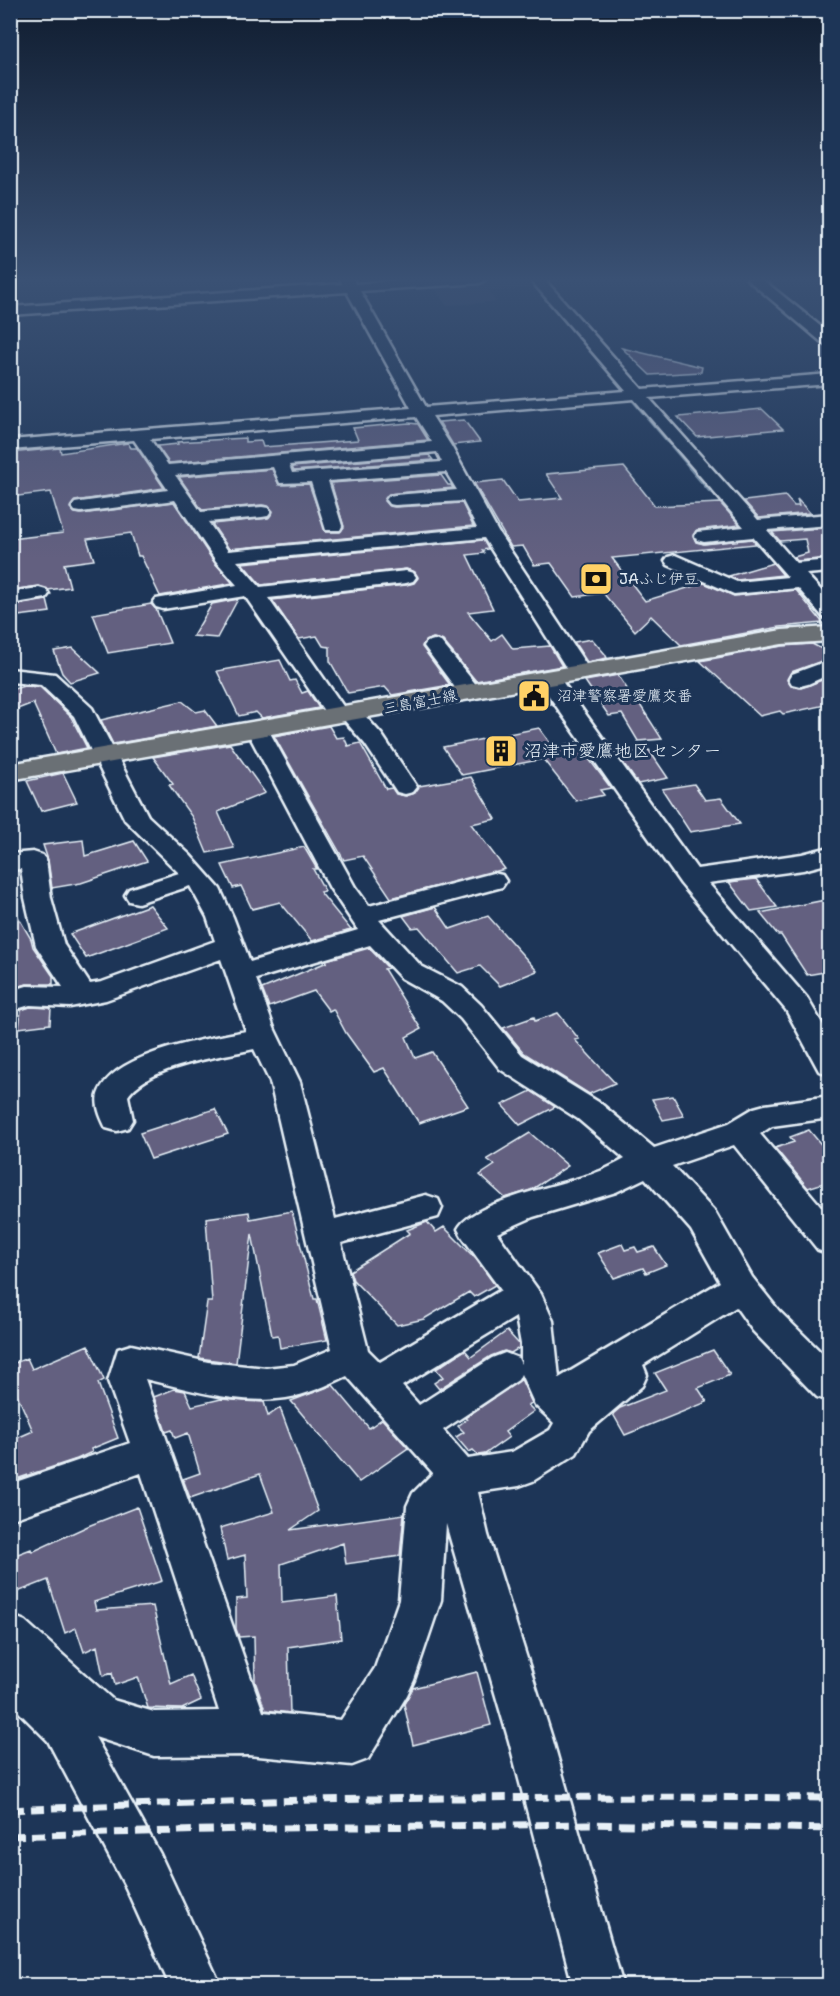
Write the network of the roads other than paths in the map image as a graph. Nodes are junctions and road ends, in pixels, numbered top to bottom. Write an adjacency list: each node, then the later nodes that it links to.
1 (398, 372): 5 (street)
2 (617, 372): 4 (street)
3 (830, 379): 4 (street)
4 (636, 394): 5 (street); 20 (street)
5 (421, 412): 6 (street); 8 (street)
6 (139, 435): 7 (street); 13 (street)
7 (10, 445)
8 (443, 446): 9 (street); 10 (street)
9 (279, 461): 11 (street); 13 (street)
10 (452, 466): 11 (street); 14 (street)
11 (318, 477): 19 (street)
12 (144, 481): 13 (street)
13 (170, 481): 16 (street); 17 (street)
14 (468, 495): 15 (street); 21 (street)
15 (395, 501)
16 (81, 507)
17 (197, 518): 23 (street); 24 (street)
18 (830, 519): 20 (street)
19 (333, 526)
20 (755, 528): 22 (street); 27 (street)
21 (489, 532): 23 (street); 37 (street)
22 (704, 536)
23 (261, 554): 24 (street)
24 (223, 557): 29 (street)
25 (675, 561): 27 (street)
26 (830, 566): 27 (street)
27 (796, 576): 33 (street)
28 (406, 578): 29 (street)
29 (252, 592): 32 (street); 42 (street)
30 (39, 594): 31 (street)
31 (10, 598)
32 (163, 603)
33 (830, 613)
34 (830, 634): 37 (main road, 三島富士線)
35 (434, 646): 41 (street)
36 (830, 666): 40 (street)
37 (580, 672): 39 (main road, 三島富士線)
38 (10, 675): 44 (street)
39 (548, 678): 41 (main road, 三島富士線); 50 (street)
40 (800, 679)
41 (470, 692): 42 (main road, 三島富士線)
42 (345, 715): 43 (main road, 三島富士線); 46 (street)
43 (258, 730): 44 (main road, 三島富士線); 53 (street)
44 (107, 756): 45 (main road, 三島富士線); 49 (street)
45 (10, 772)
46 (405, 787)
47 (830, 855): 50 (street)
48 (10, 862): 55 (street)
49 (196, 876): 52 (street); 54 (street)
50 (690, 878): 58 (street)
51 (493, 881): 53 (street)
52 (138, 895)
53 (369, 925): 54 (street); 62 (street)
54 (236, 959): 55 (street); 57 (street)
55 (82, 995): 56 (street)
56 (10, 1002)
57 (264, 1037): 60 (street); 64 (street)
58 (830, 1064)
59 (830, 1107): 61 (street)
60 (117, 1120)
61 (740, 1131): 62 (street); 65 (street)
62 (649, 1162): 66 (street); 67 (street)
63 (426, 1208): 64 (street)
64 (322, 1234): 68 (street)
65 (830, 1241)
66 (740, 1287): 72 (street); 73 (street)
67 (524, 1294): 71 (street); 73 (street)
68 (352, 1357): 71 (street); 75 (street)
69 (506, 1369): 74 (street)
70 (628, 1375): 73 (street)
71 (376, 1383): 74 (street)
72 (830, 1386)
73 (566, 1410): 76 (street)
74 (416, 1427): 76 (street)
75 (153, 1452): 77 (street); 80 (street)
76 (455, 1478): 80 (street); 82 (street)
77 (10, 1502)
78 (10, 1636): 80 (street)
79 (10, 1675): 81 (street)
80 (248, 1733)
81 (196, 1986)
82 (598, 1986)

